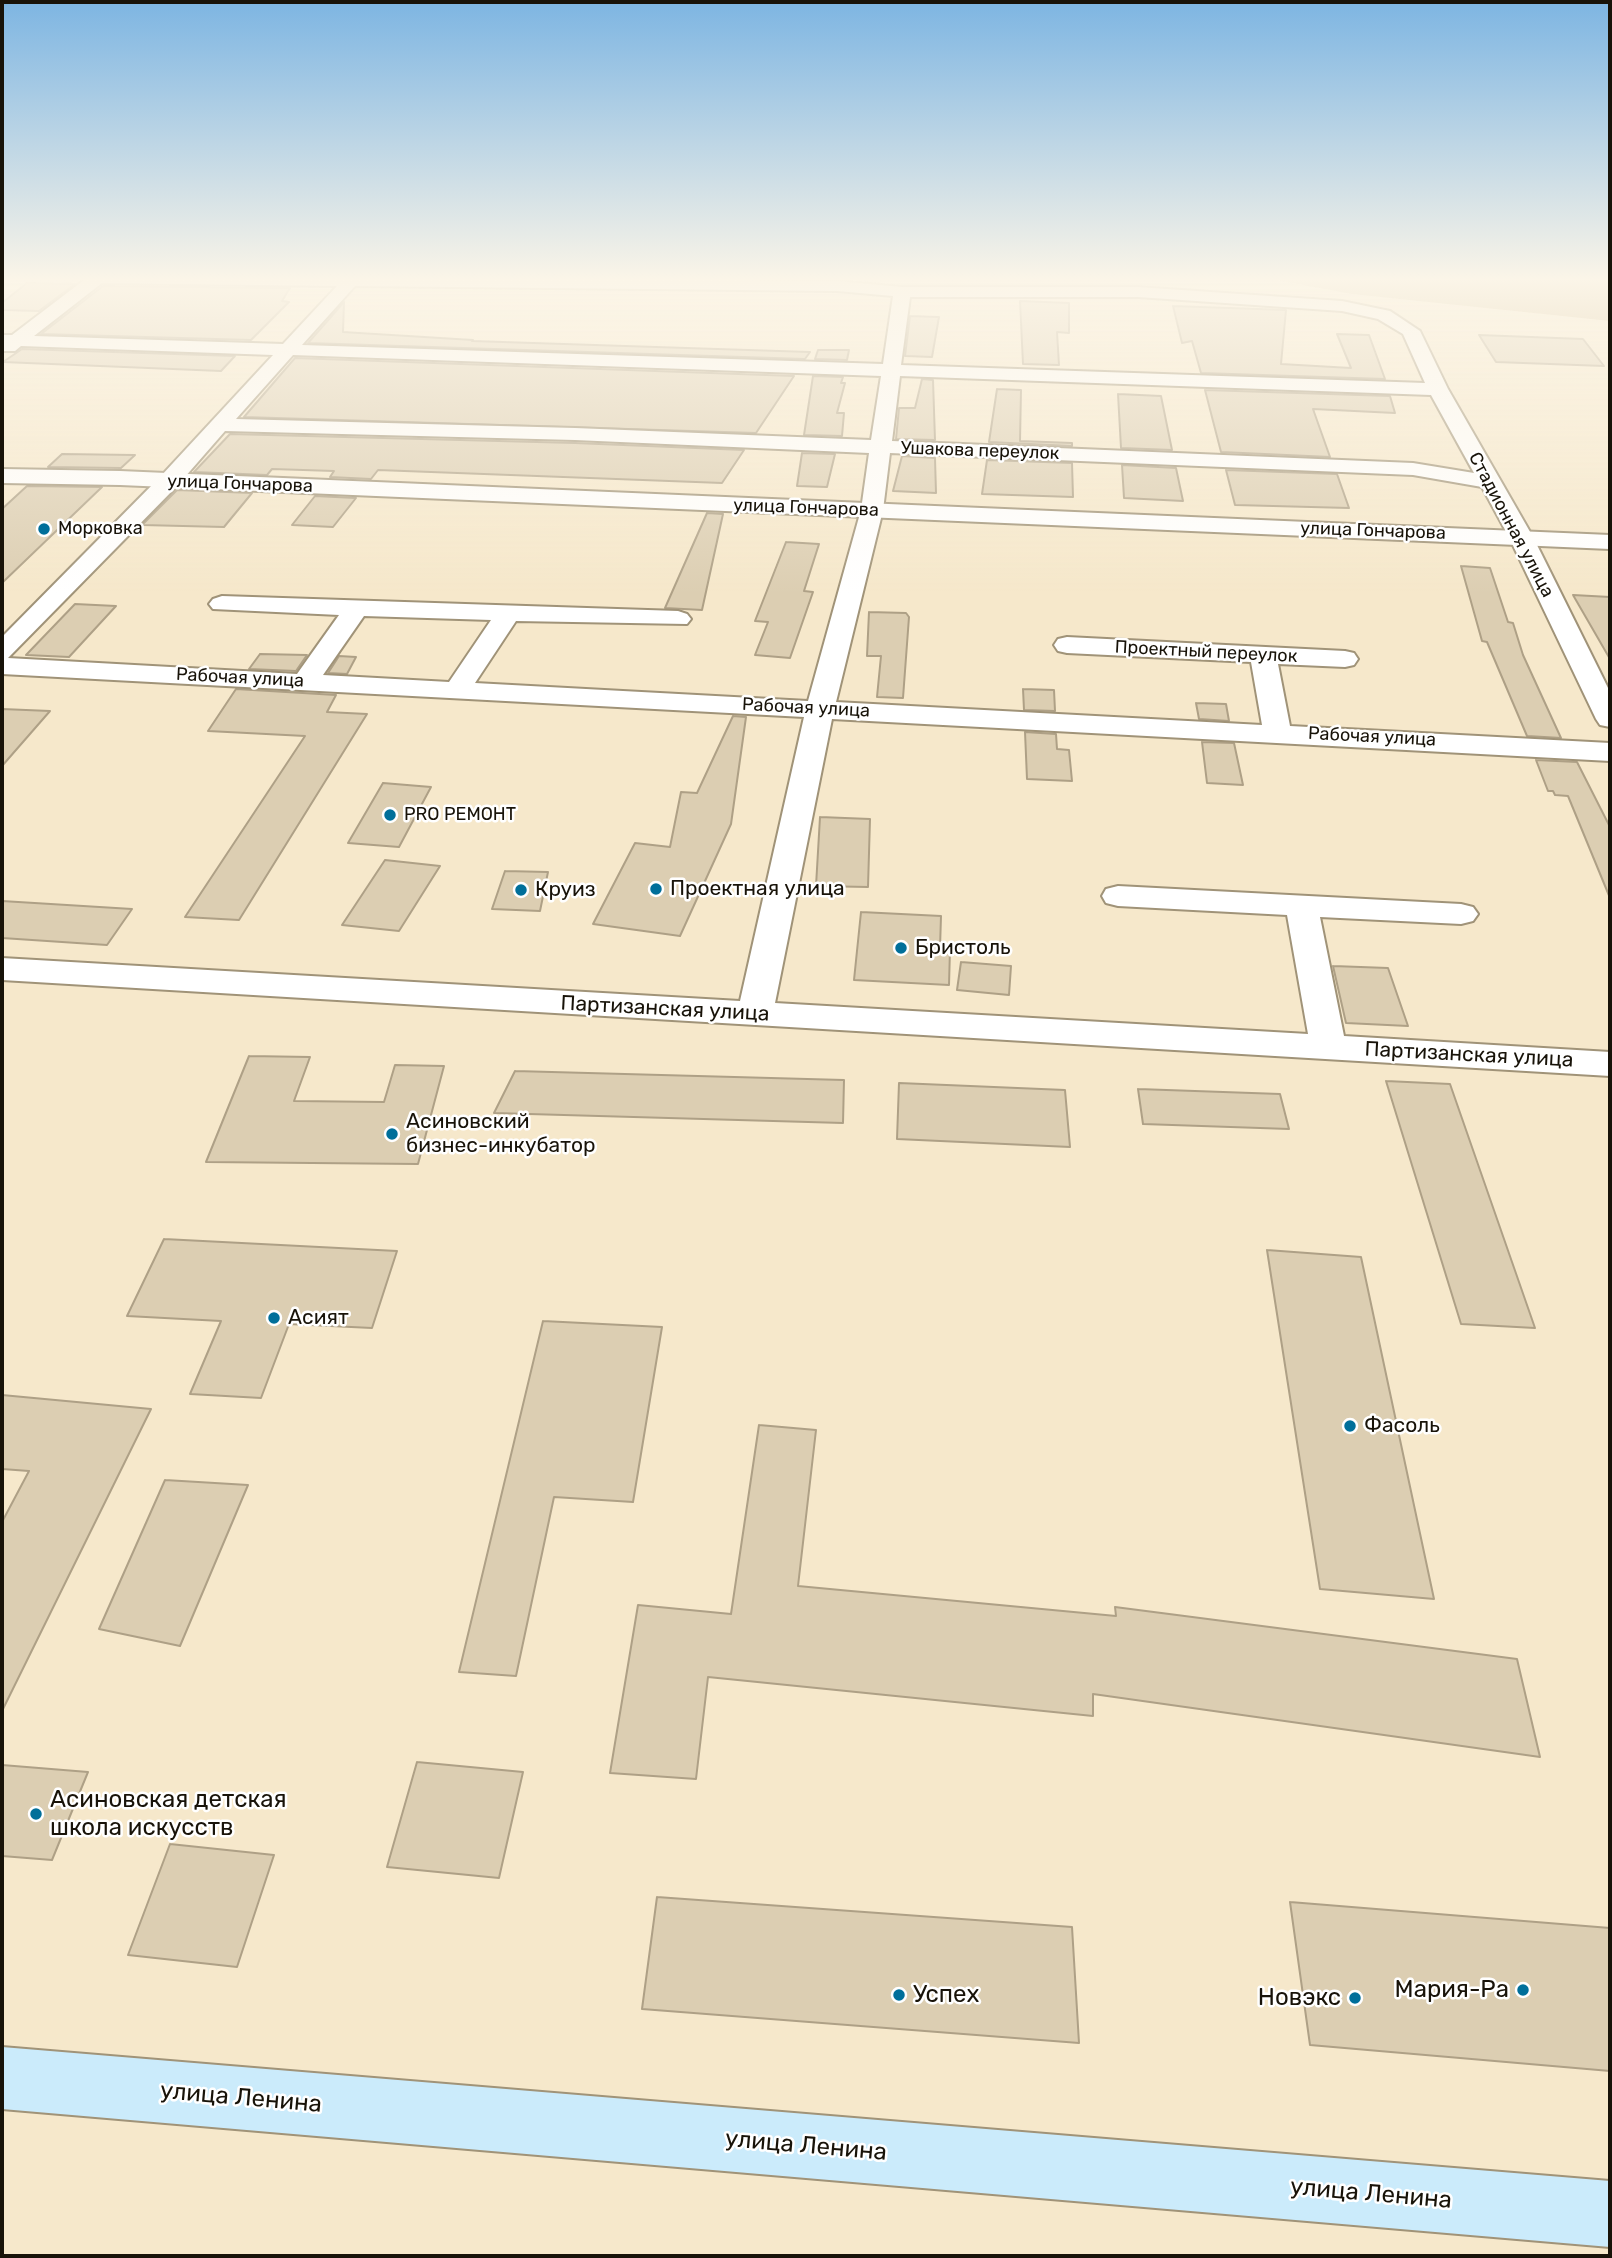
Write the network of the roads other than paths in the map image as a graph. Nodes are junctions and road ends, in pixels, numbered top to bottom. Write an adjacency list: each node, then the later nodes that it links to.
1 (255, 383): 6 (street)
2 (889, 383): 7 (street)
3 (1257, 383): 5 (street)
4 (1435, 383): 5 (street, Стадионная улица)
5 (1438, 389): 10 (street, Стадионная улица)
6 (218, 425): 7 (street, Ушакова переулок); 9 (street)
7 (881, 447): 10 (street, Ушакова переулок); 11 (street)
8 (2, 476): 9 (street, улица Гончарова)
9 (169, 481): 11 (street, улица Гончарова); 19 (street)
10 (1490, 482): 12 (street, Стадионная улица)
11 (872, 510): 12 (street, улица Гончарова); 25 (street)
12 (1521, 537): 13 (street, улица Гончарова); 26 (street, Стадионная улица)
13 (1610, 541)
14 (222, 604): 15 (street)
15 (357, 608): 16 (street); 23 (street)
16 (508, 614): 17 (street); 24 (street)
17 (678, 619)
18 (1067, 645): 20 (street, Проектный переулок)
19 (2, 652)
20 (1263, 655): 21 (street, Проектный переулок); 27 (street)
21 (1345, 659)
22 (2, 666): 23 (street, Рабочая улица)
23 (305, 682): 24 (street, Рабочая улица)
24 (457, 690): 25 (street, Рабочая улица)
25 (820, 709): 27 (street, Рабочая улица); 33 (street)
26 (1610, 719)
27 (1277, 732): 28 (street, Рабочая улица)
28 (1610, 751)
29 (1118, 896): 30 (street)
30 (1302, 907): 31 (street); 34 (street)
31 (1461, 914)
32 (2, 970): 33 (street, Партизанская улица)
33 (755, 1014): 34 (street, Партизанская улица)
34 (1328, 1047): 35 (street, Партизанская улица)
35 (1610, 1064)
36 (2, 2078): 37 (main road, улица Ленина)
37 (1610, 2214)

